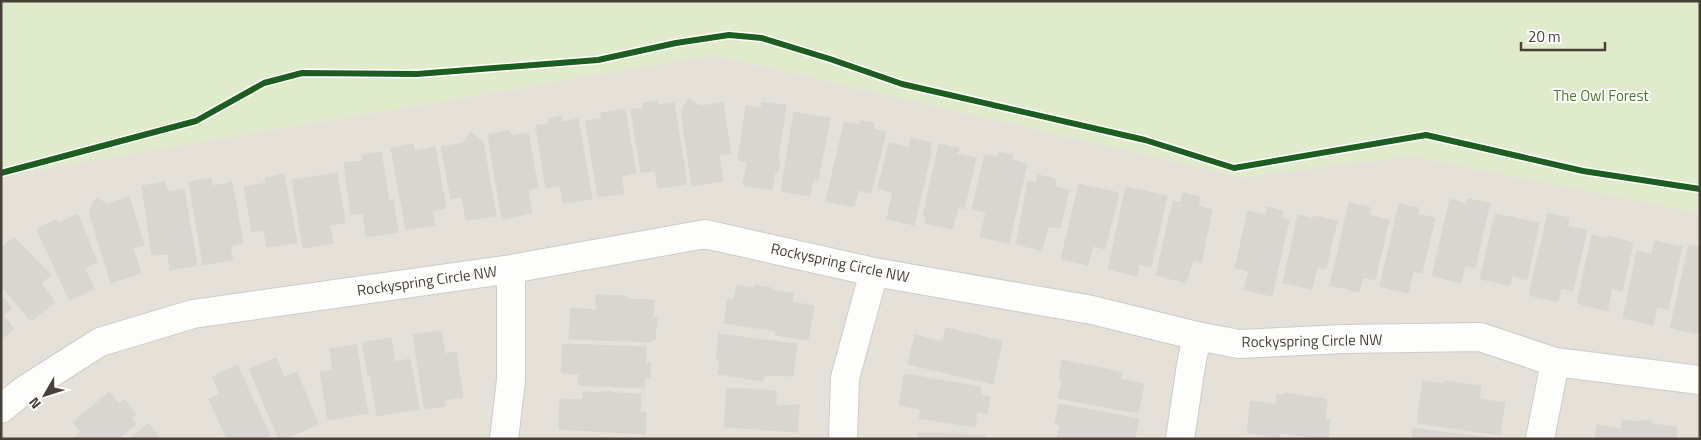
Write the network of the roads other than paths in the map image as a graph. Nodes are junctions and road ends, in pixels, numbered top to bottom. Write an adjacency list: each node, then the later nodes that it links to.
1 (511, 269): 2 (street, Rockyspring Circle NW); 6 (street, Rockyspring Circle NW); 7 (street)
2 (874, 272): 3 (street, Rockyspring Circle NW); 8 (street)
3 (1197, 336): 4 (street, Rockyspring Circle NW); 9 (street)
4 (1555, 362): 5 (street, Rockyspring Circle NW); 10 (street)
5 (1700, 380)
6 (1, 409)
7 (504, 439)
8 (843, 439)
9 (1180, 439)
10 (1540, 439)

